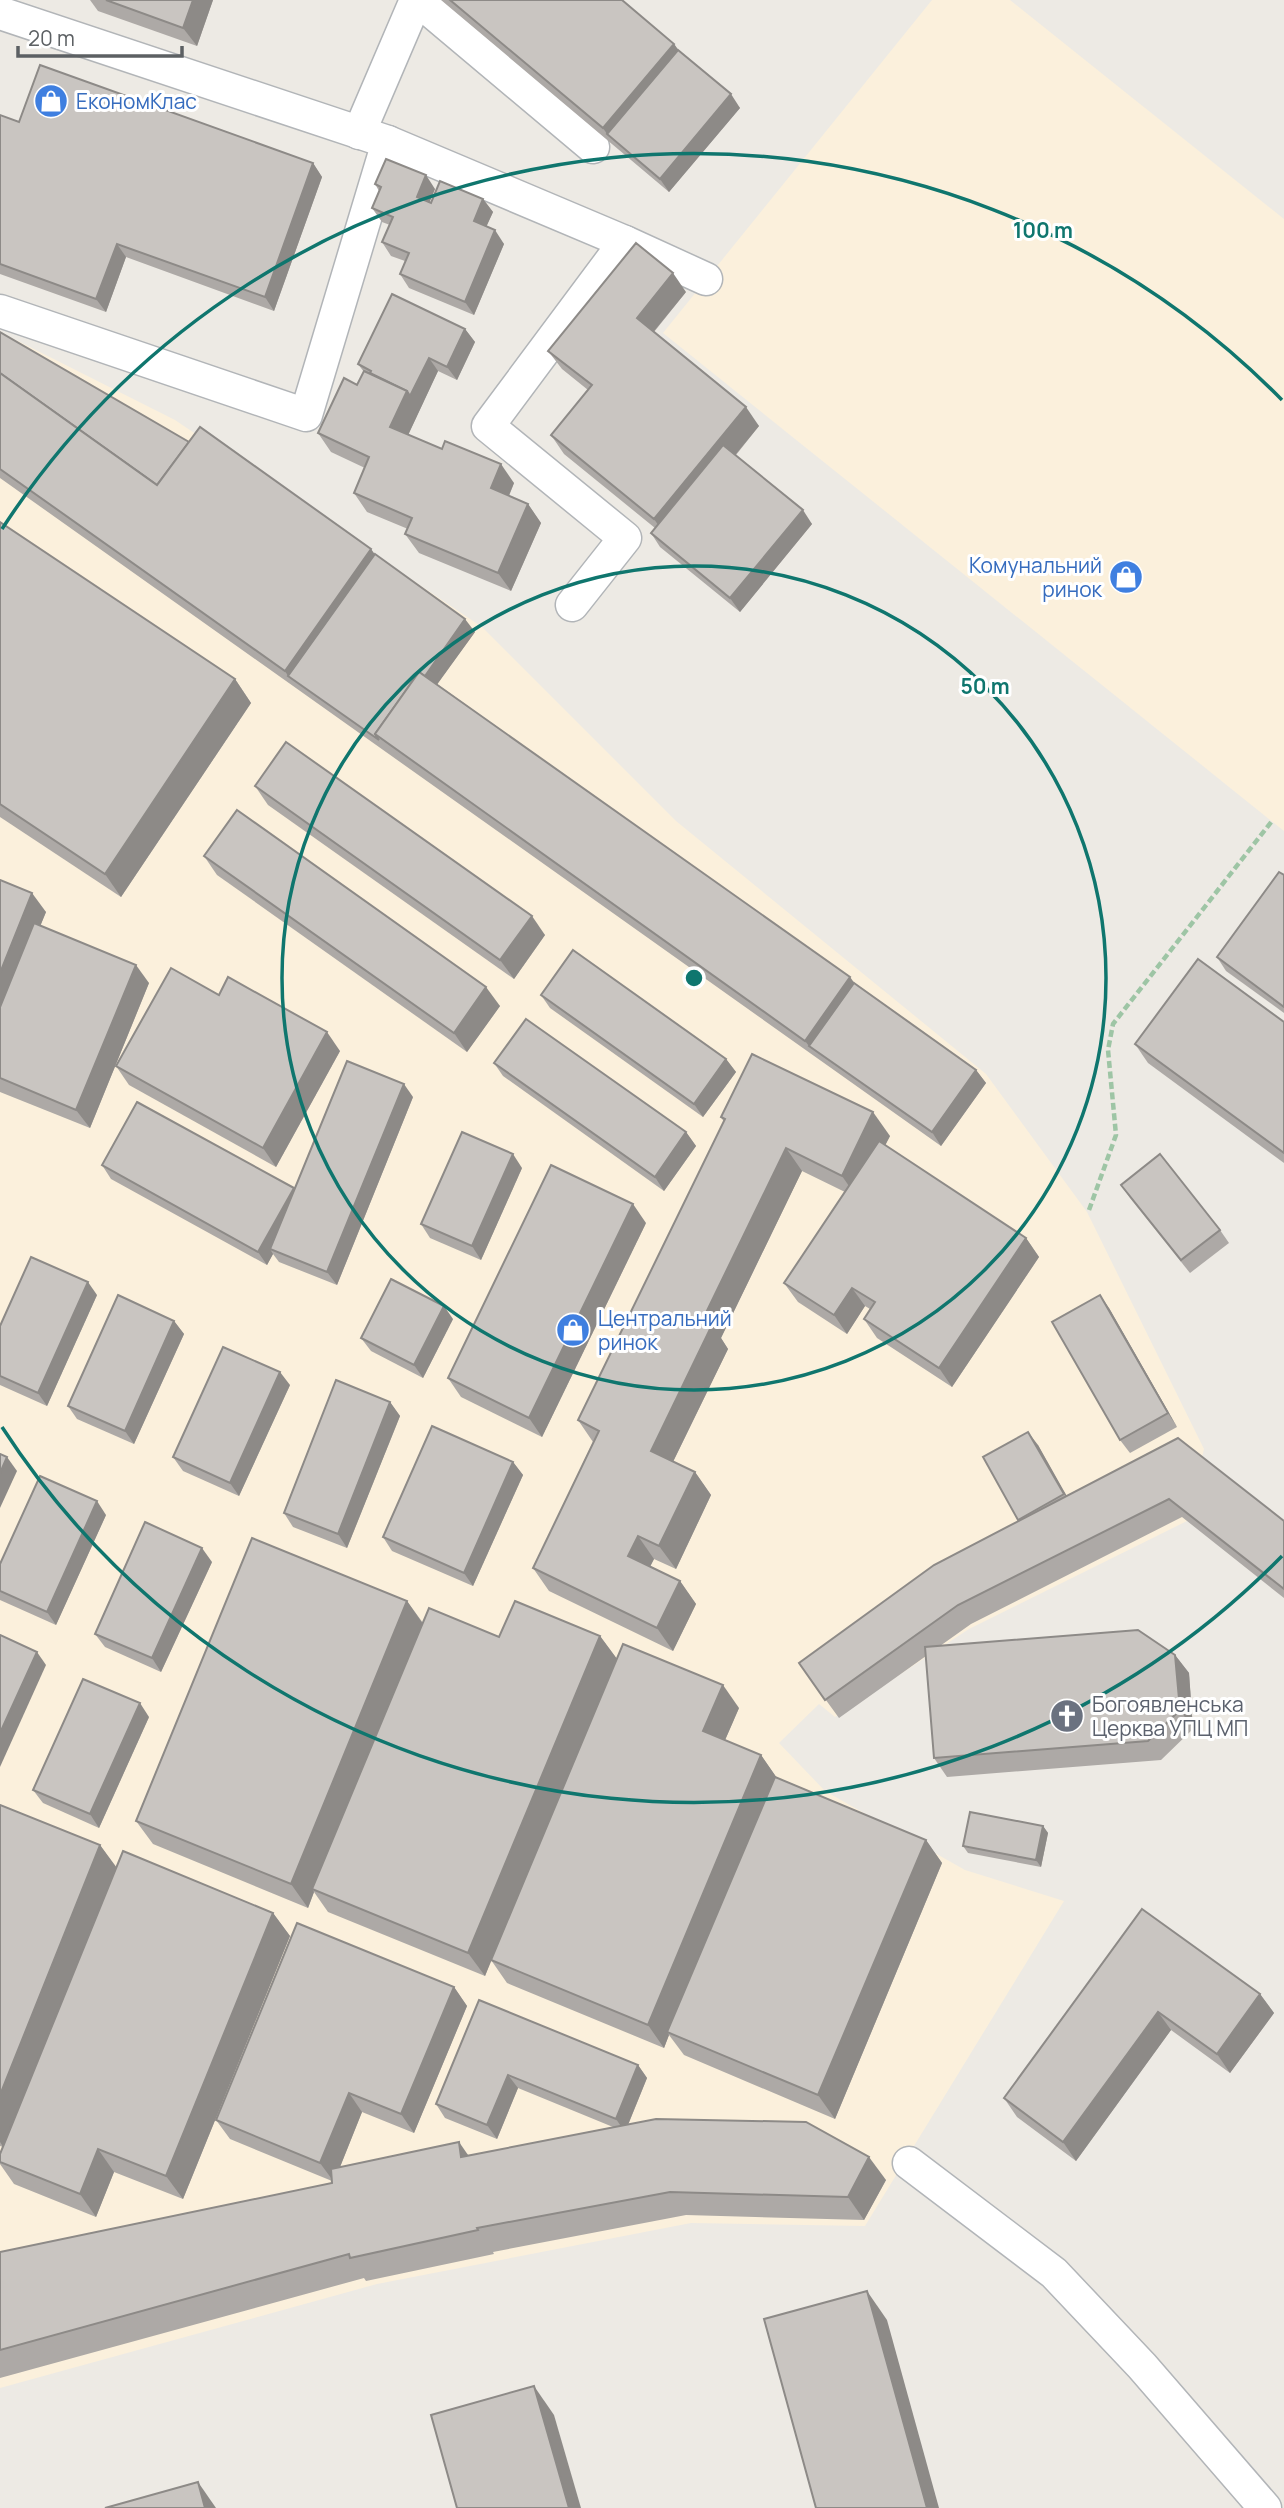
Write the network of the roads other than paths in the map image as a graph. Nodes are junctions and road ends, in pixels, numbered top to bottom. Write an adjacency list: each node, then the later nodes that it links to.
1 (417, 0): 3 (lane); 4 (lane)
2 (0, 13): 3 (lane)
3 (374, 137): 5 (lane); 7 (lane)
4 (593, 147)
5 (625, 242): 6 (lane); 8 (lane)
6 (706, 279)
7 (0, 311)
8 (572, 605)
9 (909, 2163): 10 (lane)
10 (1265, 2508)

